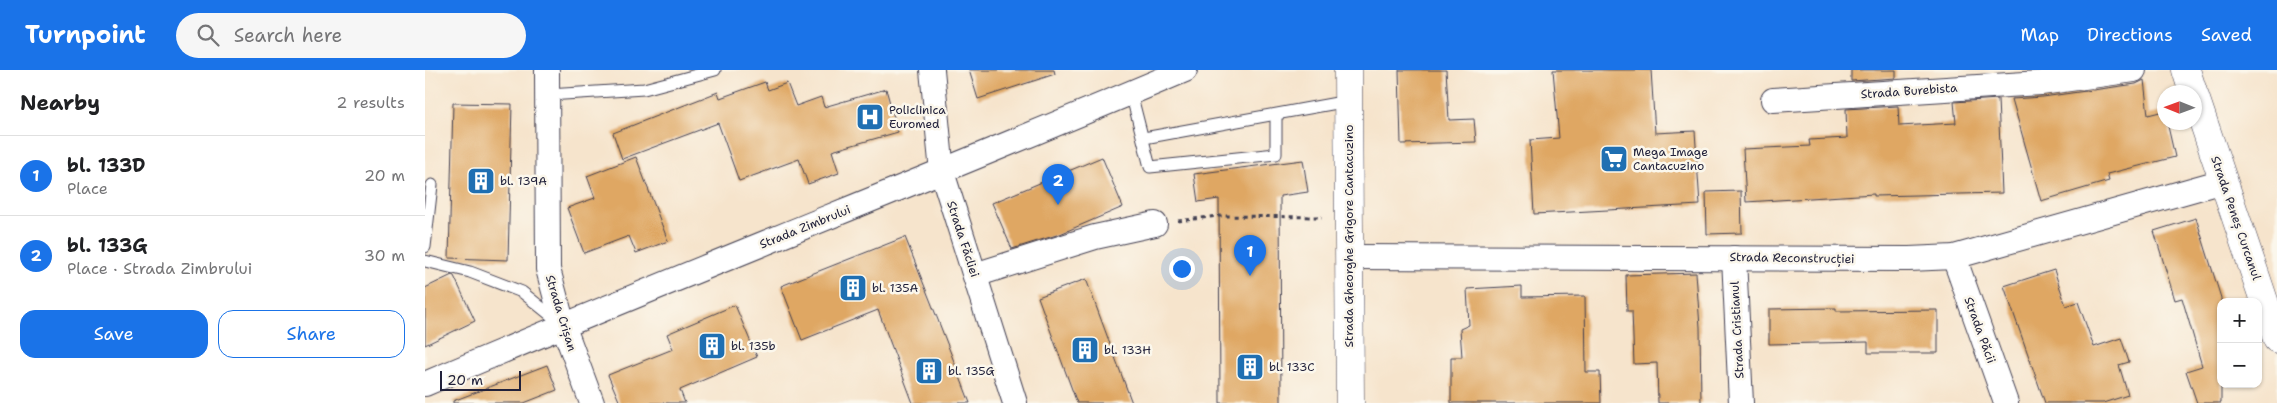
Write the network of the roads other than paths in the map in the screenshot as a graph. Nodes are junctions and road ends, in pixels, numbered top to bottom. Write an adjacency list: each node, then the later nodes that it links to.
1 (547, 70): 10 (street, Strada Crișan)
2 (715, 70): 10 (lane)
3 (932, 70): 16 (street, Strada Făcliei)
4 (1185, 70): 9 (street, Strada Zimbrului)
5 (1349, 70): 11 (main road, Strada Gheorghe Grigore Cantacuzino)
6 (2134, 70): 12 (street, Strada Burebista)
7 (2185, 70): 8 (main road)
8 (2190, 85)
9 (1131, 93): 15 (lane); 16 (street, Strada Zimbrului)
10 (548, 95): 26 (street, Strada Crișan)
11 (1349, 100): 13 (lane); 21 (main road, Strada Gheorghe Grigore Cantacuzino)
12 (1773, 100)
13 (1276, 116): 15 (lane); 15 (lane)
14 (2202, 118): 17 (main road, Strada Peneș Curcanul)
15 (1144, 138)
16 (942, 172): 25 (street, Strada Făcliei); 26 (street, Strada Zimbrului)
17 (2223, 181): 22 (street, Strada Reconstrucției); 27 (main road, Strada Peneș Curcanul)
18 (432, 185): 20 (lane)
19 (1155, 224): 25 (street)
20 (425, 247)
21 (1350, 257): 23 (street, Strada Reconstrucției); 31 (main road, Strada Gheorghe Grigore Cantacuzino)
22 (1954, 257): 23 (street, Strada Reconstrucției); 33 (street, Strada Păcii)
23 (1733, 258): 32 (street, Strada Cristianul)
24 (425, 261): 26 (lane)
25 (975, 275): 30 (street, Strada Făcliei)
26 (563, 325): 28 (street, Strada Zimbrului); 29 (street, Strada Crișan)
27 (2277, 340)
28 (425, 384)
29 (592, 403)
30 (1015, 403)
31 (1350, 403)
32 (1741, 403)
33 (2006, 403)

